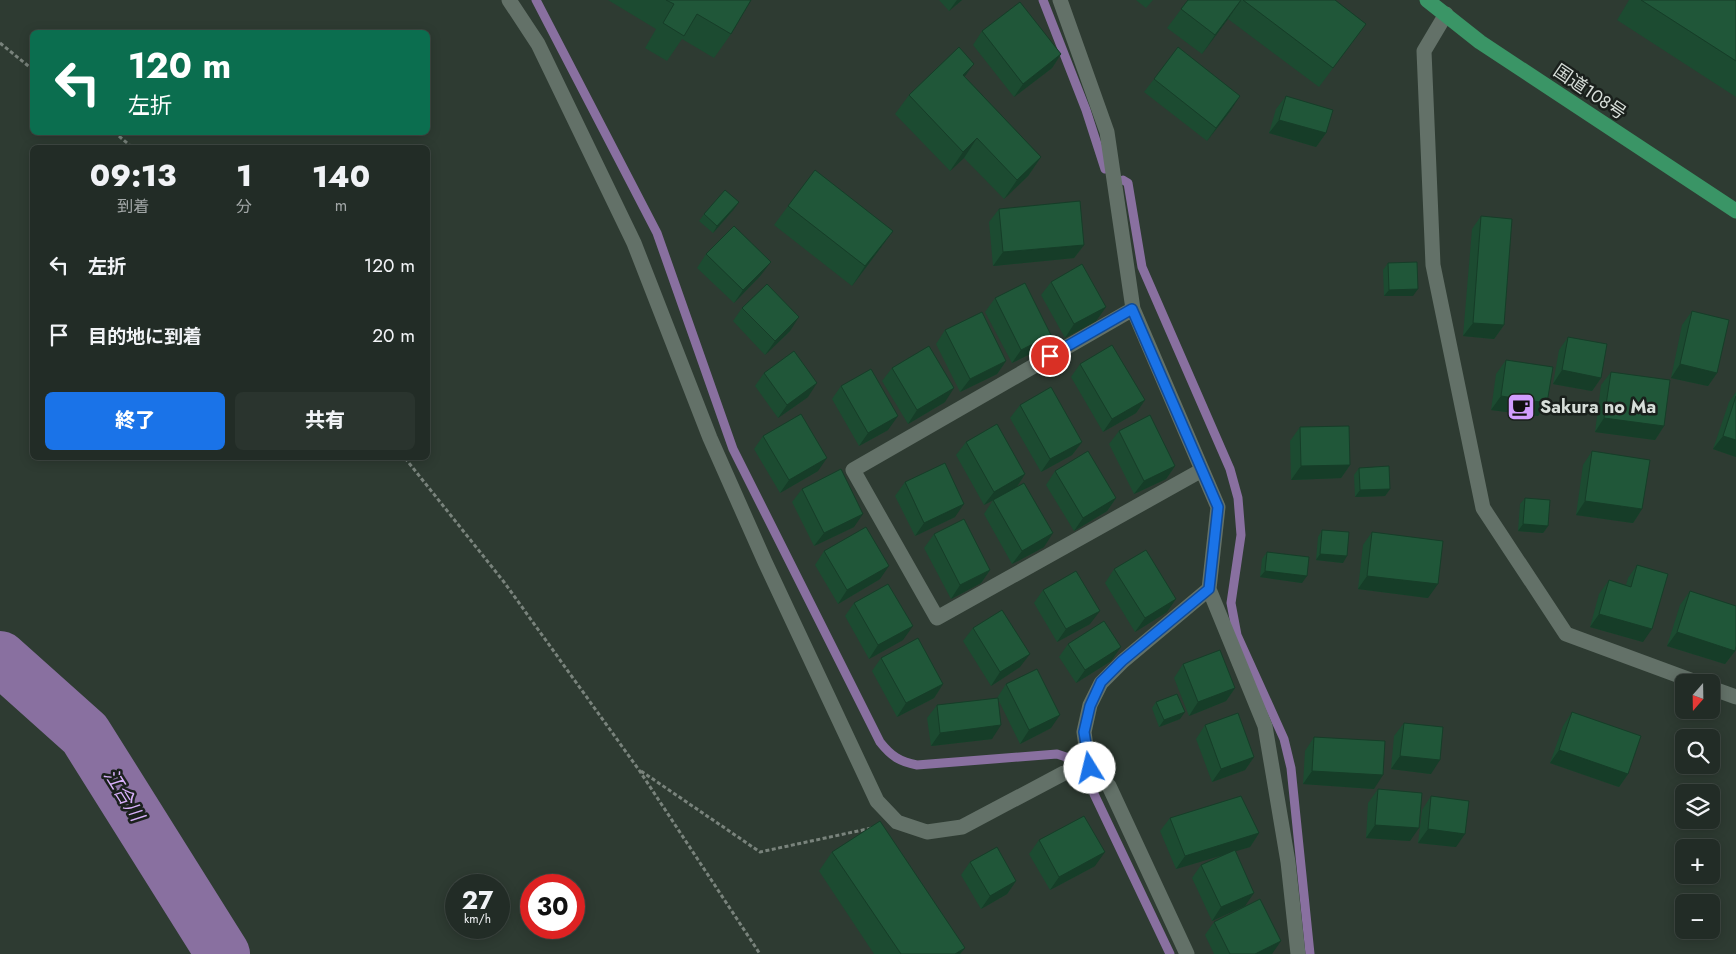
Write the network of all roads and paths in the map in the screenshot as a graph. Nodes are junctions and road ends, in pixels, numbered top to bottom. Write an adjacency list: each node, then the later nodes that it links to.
1 (509, 0): 19 (street)
2 (1060, 0): 10 (street)
3 (1427, 0): 4 (highway, 国道108号)
4 (1446, 14): 9 (highway, 国道108号); 14 (street)
5 (0, 44): 6 (path)
6 (30, 67)
7 (118, 135): 8 (path)
8 (129, 145)
9 (1736, 211)
10 (1132, 309): 12 (street); 12 (street)
11 (407, 460): 18 (path)
12 (1202, 470): 13 (street)
13 (1209, 589): 17 (street); 22 (street)
14 (1675, 674)
15 (1720, 692): 16 (street)
16 (1736, 698)
17 (1090, 768): 19 (street); 21 (street)
18 (639, 770): 19 (path); 20 (path)
19 (897, 822)
20 (760, 954)
21 (1187, 954)
22 (1298, 954)

